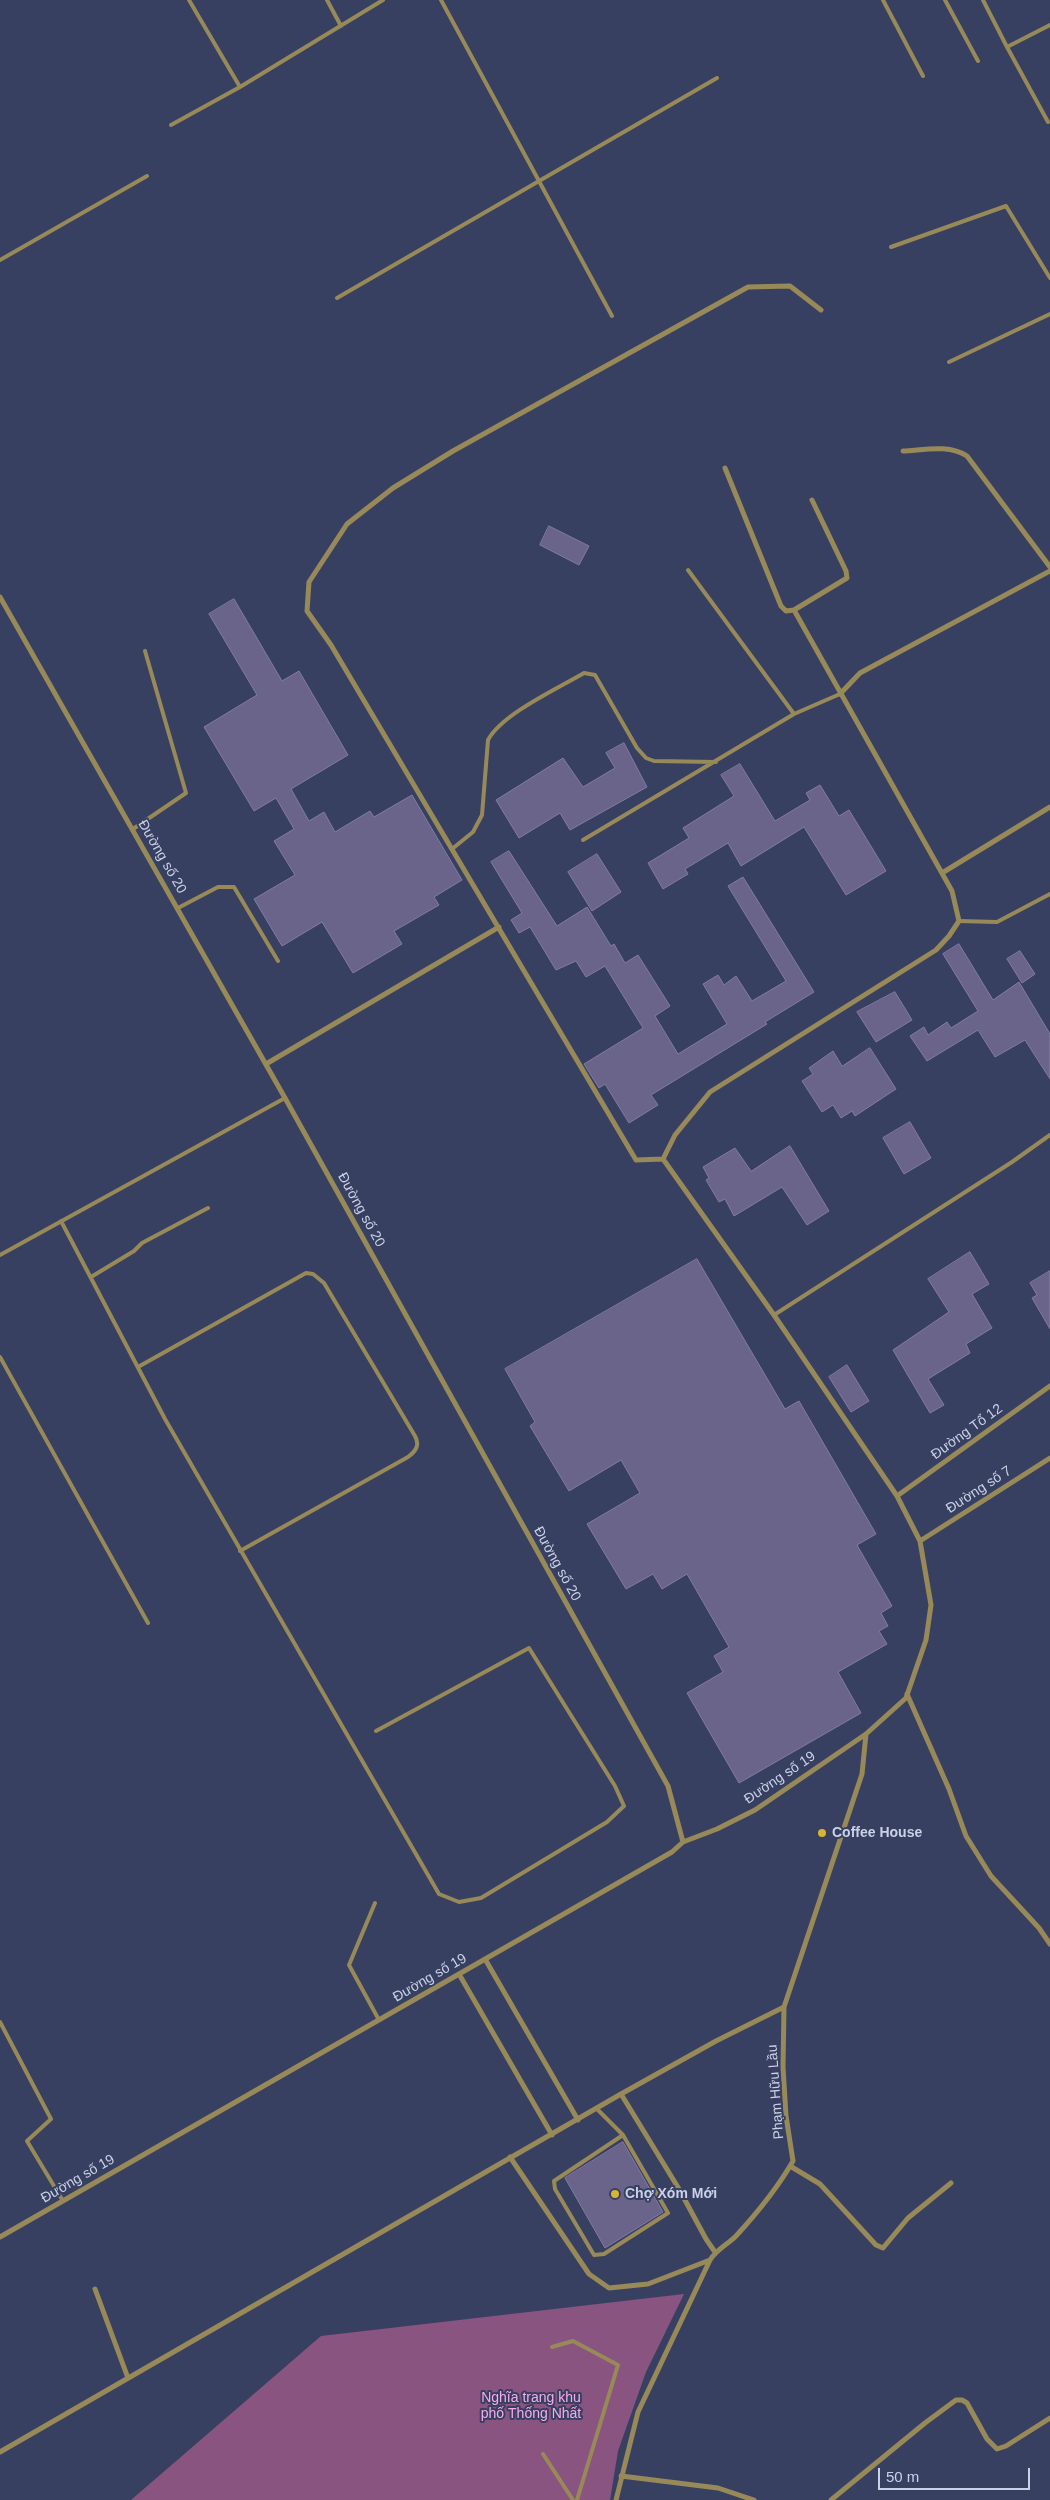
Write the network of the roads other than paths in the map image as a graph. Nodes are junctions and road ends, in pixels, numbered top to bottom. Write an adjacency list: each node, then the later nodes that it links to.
1 (189, 0): 14 (lane)
2 (327, 0): 9 (lane)
3 (383, 0): 9 (lane)
4 (440, 0): 18 (lane)
5 (883, 0): 12 (lane)
6 (945, 0): 11 (lane)
7 (983, 0): 10 (lane)
8 (1050, 25): 10 (lane)
9 (341, 26): 14 (lane)
10 (1007, 46): 15 (lane)
11 (978, 61)
12 (923, 76)
13 (716, 78): 18 (lane)
14 (240, 87): 16 (lane)
15 (1048, 122)
16 (171, 125)
17 (147, 176): 20 (lane)
18 (539, 180): 22 (lane); 25 (lane)
19 (891, 247): 21 (lane)
20 (0, 260)
21 (1050, 278)
22 (337, 298)
23 (821, 310): 41 (street)
24 (1050, 314): 26 (lane)
25 (612, 316)
26 (949, 362)
27 (903, 451): 30 (street)
28 (725, 468): 33 (street)
29 (812, 500): 33 (street)
30 (1050, 569): 35 (street)
31 (688, 570): 36 (lane)
32 (0, 597): 39 (street, Đường số 20)
33 (794, 610): 35 (street)
34 (145, 651): 39 (lane)
35 (840, 694): 36 (lane); 42 (street)
36 (794, 714): 37 (lane)
37 (716, 762): 40 (lane); 41 (lane)
38 (1050, 807): 42 (street)
39 (133, 829): 44 (street, Đường số 20)
40 (584, 840)
41 (452, 849): 46 (street)
42 (942, 873): 45 (street)
43 (1050, 894): 45 (lane)
44 (178, 908): 47 (lane); 48 (street, Đường số 20)
45 (959, 921): 51 (street)
46 (499, 927): 48 (street); 51 (street)
47 (278, 961)
48 (266, 1064): 49 (street, Đường số 20)
49 (285, 1098): 53 (lane); 68 (street, Đường số 20)
50 (1050, 1135): 56 (lane)
51 (663, 1159): 56 (street)
52 (208, 1208): 55 (lane)
53 (61, 1221): 54 (lane); 55 (lane)
54 (0, 1255)
55 (91, 1277): 58 (lane)
56 (774, 1315): 61 (street)
57 (0, 1357): 64 (lane)
58 (138, 1366): 63 (lane); 63 (lane)
59 (1050, 1386): 61 (street, Đường Tổ 12)
60 (1050, 1458): 62 (street, Đường số 7)
61 (897, 1496): 62 (street)
62 (920, 1541): 65 (street)
63 (240, 1551): 66 (lane)
64 (148, 1623)
65 (907, 1694): 67 (street, Đường số 19); 70 (street)
66 (376, 1731)
67 (866, 1734): 68 (street, Đường số 19); 73 (street, Phạm Hữu Lầu)
68 (683, 1842): 71 (street, Đường số 19)
69 (375, 1903): 74 (lane)
70 (1050, 1944)
71 (484, 1959): 72 (street, Đường số 19); 78 (street)
72 (459, 1974): 74 (street, Đường số 19); 79 (street)
73 (784, 2007): 76 (street); 82 (street, Phạm Hữu Lầu)
74 (379, 2020): 84 (street, Đường số 19)
75 (0, 2022): 84 (lane)
76 (621, 2094): 77 (street); 86 (street)
77 (597, 2109): 78 (street); 80 (lane)
78 (578, 2120): 79 (street)
79 (552, 2135): 81 (street)
80 (623, 2135): 80 (lane)
81 (510, 2157): 87 (street); 90 (street)
82 (790, 2166): 83 (street); 86 (street, Phạm Hữu Lầu)
83 (951, 2183)
84 (63, 2201): 85 (street, Đường số 19)
85 (0, 2237)
86 (715, 2252): 87 (street, Phạm Hữu Lầu)
87 (710, 2260): 94 (street, Phạm Hữu Lầu)
88 (95, 2289): 90 (street)
89 (552, 2347): 95 (lane)
90 (128, 2378): 92 (street)
91 (1050, 2418): 98 (street)
92 (0, 2452)
93 (543, 2454): 95 (lane)
94 (621, 2476): 96 (street, Phạm Hữu Lầu); 97 (street)
95 (575, 2500)
96 (616, 2500)
97 (754, 2500)
98 (831, 2500)

